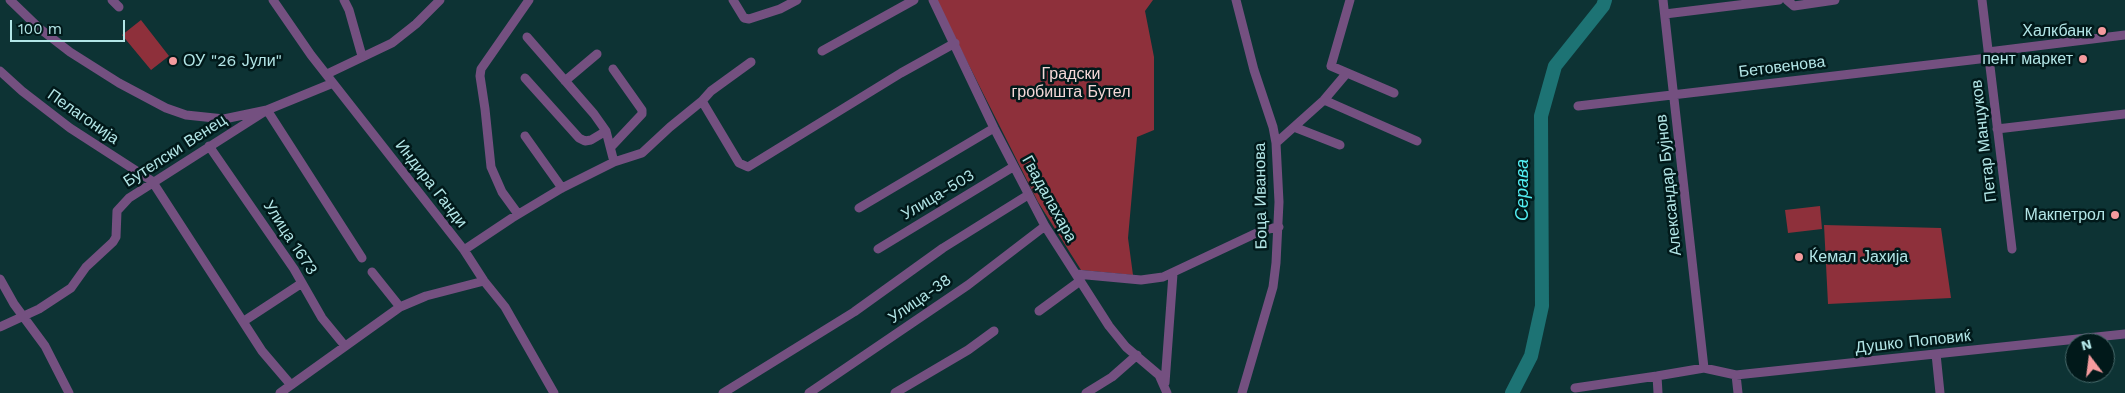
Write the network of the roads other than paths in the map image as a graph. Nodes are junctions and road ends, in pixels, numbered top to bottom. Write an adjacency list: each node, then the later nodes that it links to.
1 (10, 0): 40 (street)
2 (112, 0): 18 (street)
3 (273, 0): 30 (street, Индира Ганди)
4 (344, 0): 26 (street)
5 (440, 0): 26 (street)
6 (529, 0): 58 (street)
7 (733, 0): 8 (street)
8 (797, 0)
9 (914, 0): 23 (street)
10 (933, 0): 22 (street, Гвадалахара)
11 (1236, 0): 48 (street, Боца Иванова)
12 (1350, 0): 31 (street)
13 (1664, 0): 19 (street, Александар Бујнов)
14 (1779, 0): 19 (street)
15 (1787, 0): 16 (street)
16 (1835, 0)
17 (1982, 0): 25 (street, Петар Манџуков)
18 (119, 7)
19 (1665, 14): 36 (street, Александар Бујнов)
20 (2125, 35): 25 (street, Бетовенова)
21 (527, 37): 33 (street)
22 (954, 43): 38 (street); 43 (street, Гвадалахара)
23 (822, 51)
24 (597, 54): 33 (street)
25 (1988, 55): 36 (street, Бетовенова); 44 (street, Петар Манџуков)
26 (362, 56): 30 (street)
27 (751, 62): 38 (street)
28 (613, 69): 51 (street)
29 (0, 71): 54 (street, Пелагонија)
30 (327, 74): 34 (street, Индира Ганди)
31 (1346, 74): 35 (street); 37 (street)
32 (525, 78): 45 (street)
33 (566, 81): 45 (street)
34 (333, 83): 40 (street, Бутелски Венец); 63 (street, Индира Ганди)
35 (1394, 93)
36 (1674, 95): 39 (street, Бетовенова); 81 (street, Александар Бујнов)
37 (1324, 100): 42 (street); 47 (street)
38 (702, 101): 52 (street)
39 (1578, 106)
40 (267, 110): 50 (street, Бутелски Венец); 64 (street)
41 (2125, 114): 44 (street)
42 (1294, 127): 48 (street); 49 (street)
43 (994, 128): 53 (street, Гвадалахара); 57 (street)
44 (1998, 129): 62 (street, Петар Манџуков)
45 (606, 131): 51 (street)
46 (525, 136): 55 (street)
47 (1417, 141)
48 (1276, 143): 60 (street, Боца Иванова)
49 (1340, 145)
50 (209, 146): 54 (street, Бутелски Венец); 70 (street, Улица 1673)
51 (611, 146): 52 (street)
52 (614, 162): 55 (street)
53 (1013, 167): 56 (street, Гвадалахара); 61 (street, Улица-503)
54 (152, 181): 73 (street, Бутелски Венец); 74 (street)
55 (562, 188): 58 (street)
56 (1028, 196): 59 (street, Гвадалахара); 90 (street)
57 (859, 208)
58 (518, 214): 63 (street)
59 (1045, 226): 68 (street, Гвадалахара); 91 (street, Улица-38)
60 (1278, 227): 66 (street); 94 (street, Боца Иванова)
61 (878, 249)
62 (2012, 249)
63 (464, 250): 69 (street, Индира Ганди)
64 (362, 258)
65 (372, 272): 71 (street)
66 (1173, 274): 68 (street); 86 (street)
67 (0, 278): 73 (street)
68 (1078, 278): 72 (street); 80 (street, Гвадалахара)
69 (484, 281): 71 (street); 89 (street, Индира Ганди)
70 (302, 283): 74 (street); 78 (street, Улица 1673)
71 (400, 307): 78 (street)
72 (1039, 311)
73 (24, 316): 75 (street, Бутелски Венец); 87 (street)
74 (244, 321): 84 (street)
75 (0, 327)
76 (994, 331): 92 (street)
77 (2125, 334): 79 (street, Душко Поповиќ)
78 (345, 346): 84 (street)
79 (1936, 354): 82 (street, Душко Поповиќ); 97 (street)
80 (1137, 355): 86 (street, Гвадалахара); 93 (street)
81 (1704, 368): 82 (street, Душко Поповиќ); 83 (street)
82 (1736, 375): 96 (street)
83 (1657, 376): 85 (street); 95 (street)
84 (291, 386): 88 (street)
85 (1575, 388)
86 (1166, 389)
87 (70, 393)
88 (280, 393)
89 (554, 393)
90 (723, 393)
91 (809, 393)
92 (895, 393)
93 (1086, 393)
94 (1242, 393)
95 (1658, 393)
96 (1738, 393)
97 (1940, 393)

